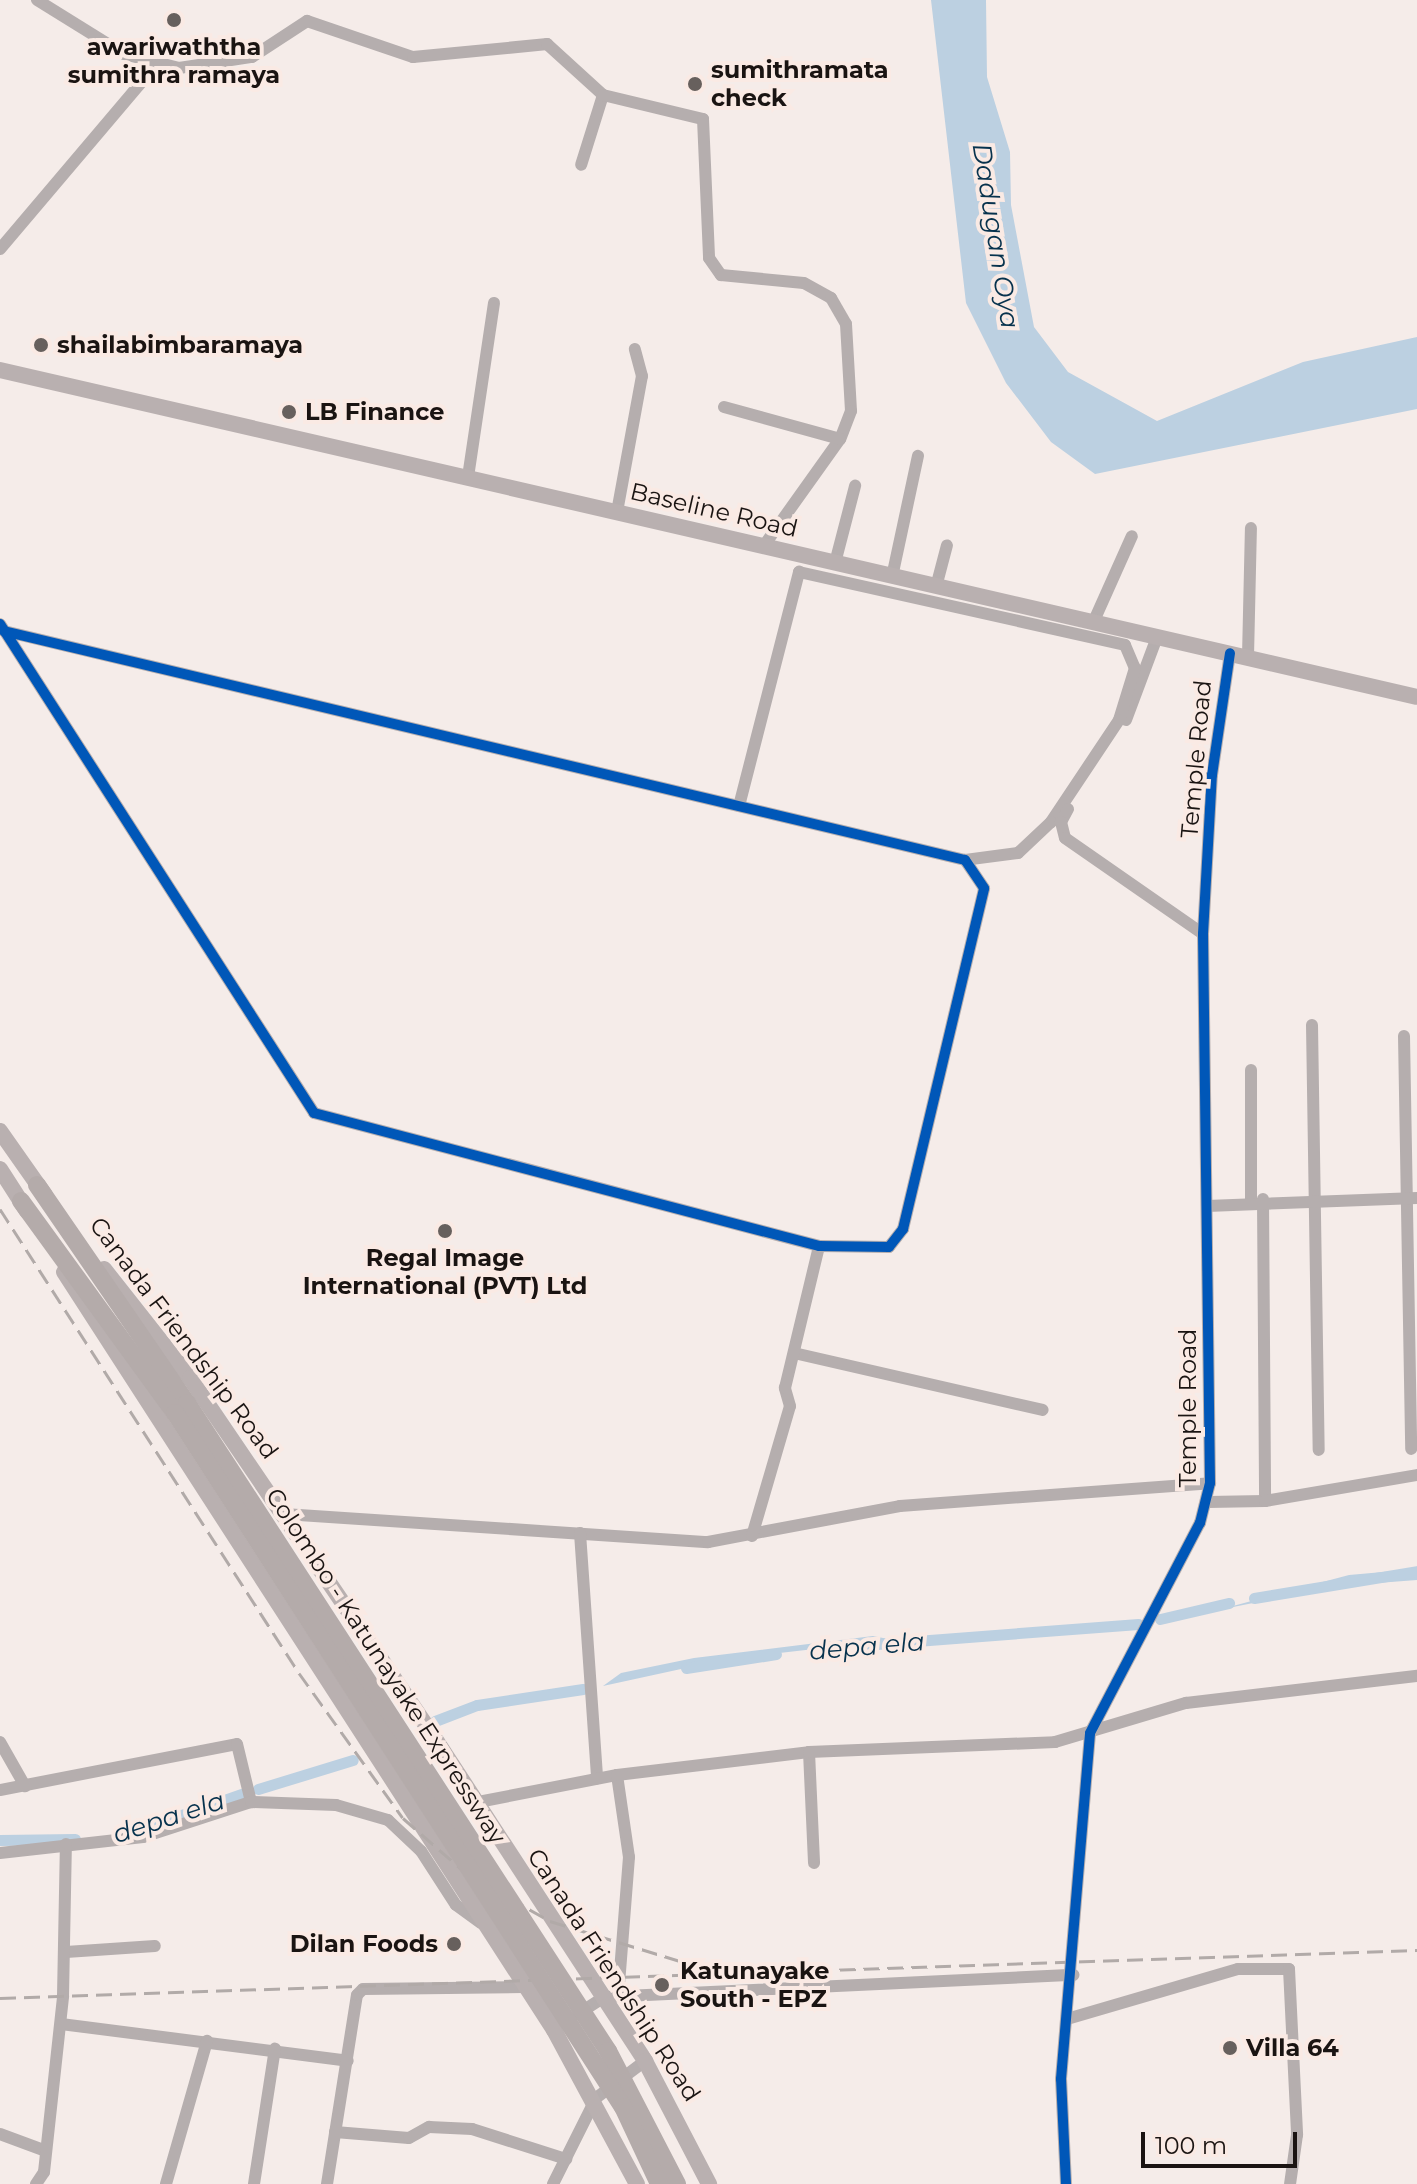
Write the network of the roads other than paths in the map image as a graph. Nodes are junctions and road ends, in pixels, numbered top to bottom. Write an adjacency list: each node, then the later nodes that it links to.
1 (37, 0): 2 (street)
2 (156, 65): 3 (street); 5 (street)
3 (603, 95): 4 (street); 10 (street)
4 (581, 165)
5 (0, 249)
6 (494, 303): 12 (street)
7 (635, 349): 14 (street)
8 (0, 370): 12 (main road, Baseline Road)
9 (724, 407): 10 (street)
10 (840, 439): 18 (street)
11 (918, 456): 20 (street)
12 (468, 477): 14 (main road, Baseline Road)
13 (855, 486): 19 (street)
14 (617, 512): 18 (main road, Baseline Road)
15 (1251, 528): 26 (street)
16 (1132, 536): 22 (street)
17 (947, 545): 21 (street)
18 (763, 547): 19 (main road, Baseline Road)
19 (835, 563): 20 (main road, Baseline Road)
20 (892, 577): 21 (main road, Baseline Road)
21 (936, 587): 22 (main road, Baseline Road)
22 (1093, 623): 24 (main road, Baseline Road)
23 (2, 628): 28 (street); 42 (street)
24 (1157, 637): 25 (main road, Baseline Road); 30 (street)
25 (1230, 653): 26 (main road, Baseline Road); 30 (street, Temple Road)
26 (1248, 657): 27 (main road, Baseline Road)
27 (1417, 697)
28 (739, 806): 29 (street); 29 (street)
29 (965, 860): 42 (street)
30 (1203, 934): 41 (street, Temple Road)
31 (1312, 1025): 38 (street)
32 (1404, 1036): 37 (street)
33 (1251, 1070): 39 (street)
34 (0, 1131): 36 (main road, Canada Friendship Road)
35 (0, 1169): 40 (main road)
36 (37, 1185): 44 (highway, Colombo - Katunayake Expressway); 52 (main road, Canada Friendship Road)
37 (1411, 1198): 38 (street); 46 (street)
38 (1314, 1199): 39 (street); 47 (street)
39 (1257, 1200): 41 (street); 50 (street)
40 (21, 1201): 44 (highway, Colombo - Katunayake Expressway); 70 (main road)
41 (1207, 1206): 49 (street, Temple Road)
42 (819, 1246): 43 (street)
43 (794, 1353): 45 (street); 54 (street)
44 (181, 1408): 94 (highway, Colombo - Katunayake Expressway, bridge); 95 (highway, Colombo - Katunayake Expressway, bridge)
45 (1043, 1410)
46 (1411, 1449)
47 (1319, 1450)
48 (1417, 1475): 50 (street)
49 (1210, 1483): 51 (street, Temple Road); 54 (street)
50 (1265, 1501): 51 (street)
51 (1208, 1502): 56 (street, Temple Road)
52 (284, 1514): 53 (street); 66 (main road, Canada Friendship Road)
53 (580, 1533): 54 (street); 62 (street)
54 (752, 1536)
55 (1417, 1676): 56 (street)
56 (1090, 1733): 58 (street); 73 (street, Temple Road)
57 (0, 1742): 60 (street)
58 (809, 1752): 61 (street); 69 (street)
59 (0, 1767): 60 (street)
60 (15, 1770): 63 (street)
61 (617, 1775): 62 (street); 75 (street)
62 (597, 1778): 66 (street)
63 (25, 1786): 64 (street); 65 (street)
64 (0, 1790)
65 (251, 1802): 67 (street); 70 (street)
66 (473, 1803): 75 (main road, Canada Friendship Road)
67 (66, 1844): 68 (street); 72 (street)
68 (0, 1853)
69 (814, 1863)
70 (481, 1923): 74 (main road)
71 (155, 1946): 72 (street)
72 (66, 1952): 77 (street)
73 (1073, 1975): 75 (street); 76 (street, Temple Road)
74 (523, 1987): 78 (main road); 81 (street)
75 (611, 1996): 78 (street); 82 (main road, Canada Friendship Road)
76 (1067, 2019): 97 (street, Temple Road); 98 (street)
77 (61, 2024): 79 (street); 86 (street)
78 (554, 2030): 83 (main road)
79 (207, 2041): 80 (street); 89 (street)
80 (275, 2049): 81 (street); 90 (street)
81 (348, 2061): 84 (street)
82 (645, 2061): 83 (street); 96 (main road, Canada Friendship Road)
83 (596, 2098): 87 (street); 93 (main road)
84 (335, 2132): 87 (street); 91 (street)
85 (0, 2134): 86 (street)
86 (46, 2151): 88 (street)
87 (566, 2159): 92 (street)
88 (36, 2184)
89 (166, 2184)
90 (254, 2184)
91 (327, 2184)
92 (553, 2184)
93 (637, 2184)
94 (659, 2184)
95 (677, 2184)
96 (709, 2184)
97 (1066, 2184)
98 (1290, 2184)

